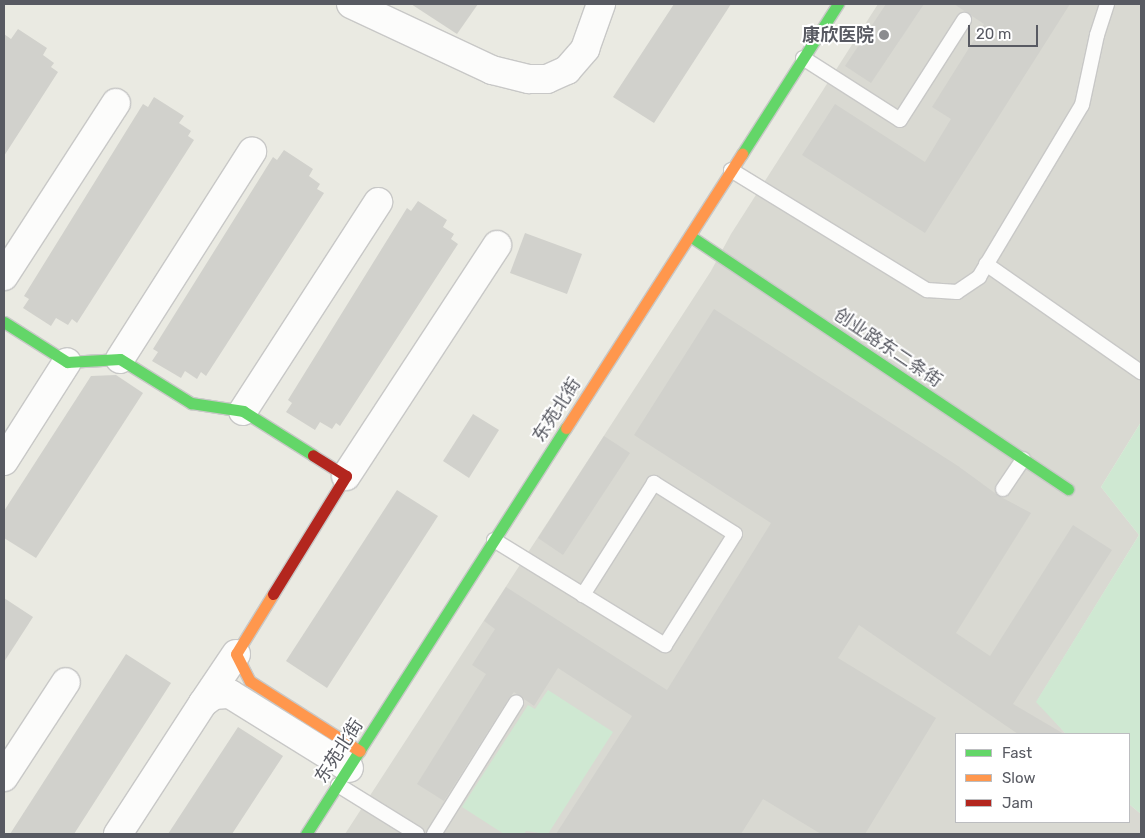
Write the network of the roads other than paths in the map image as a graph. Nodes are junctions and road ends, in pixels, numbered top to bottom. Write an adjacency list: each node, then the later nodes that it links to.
1 (354, 4): 2 (street)
2 (601, 4)
3 (838, 4): 6 (street, 东苑北街)
4 (1107, 4): 13 (lane)
5 (964, 20): 6 (lane)
6 (803, 58): 9 (street, 东苑北街)
7 (116, 103): 14 (street)
8 (252, 152): 16 (street)
9 (731, 170): 11 (street, 东苑北街); 13 (lane)
10 (378, 202): 19 (street)
11 (690, 236): 20 (street, 创业路东二条街); 25 (street, 东苑北街)
12 (497, 245): 22 (street)
13 (986, 264): 18 (lane)
14 (4, 276)
15 (4, 322): 17 (street)
16 (120, 359): 17 (street); 19 (street)
17 (67, 362): 21 (street)
18 (1141, 372)
19 (243, 411): 22 (street)
20 (1023, 459): 23 (lane); 24 (street, 创业路东二条街)
21 (4, 461)
22 (346, 476): 27 (street)
23 (1004, 489)
24 (1068, 489)
25 (494, 540): 26 (lane); 31 (street, 东苑北街)
26 (583, 595): 26 (lane)
27 (236, 654): 30 (street); 31 (street)
28 (66, 682): 32 (street)
29 (516, 703): 36 (lane)
30 (203, 704): 31 (street); 33 (street)
31 (349, 768): 34 (street, 东苑北街); 35 (lane)
32 (4, 777)
33 (118, 834)
34 (306, 834)
35 (417, 834)
36 (434, 834)

